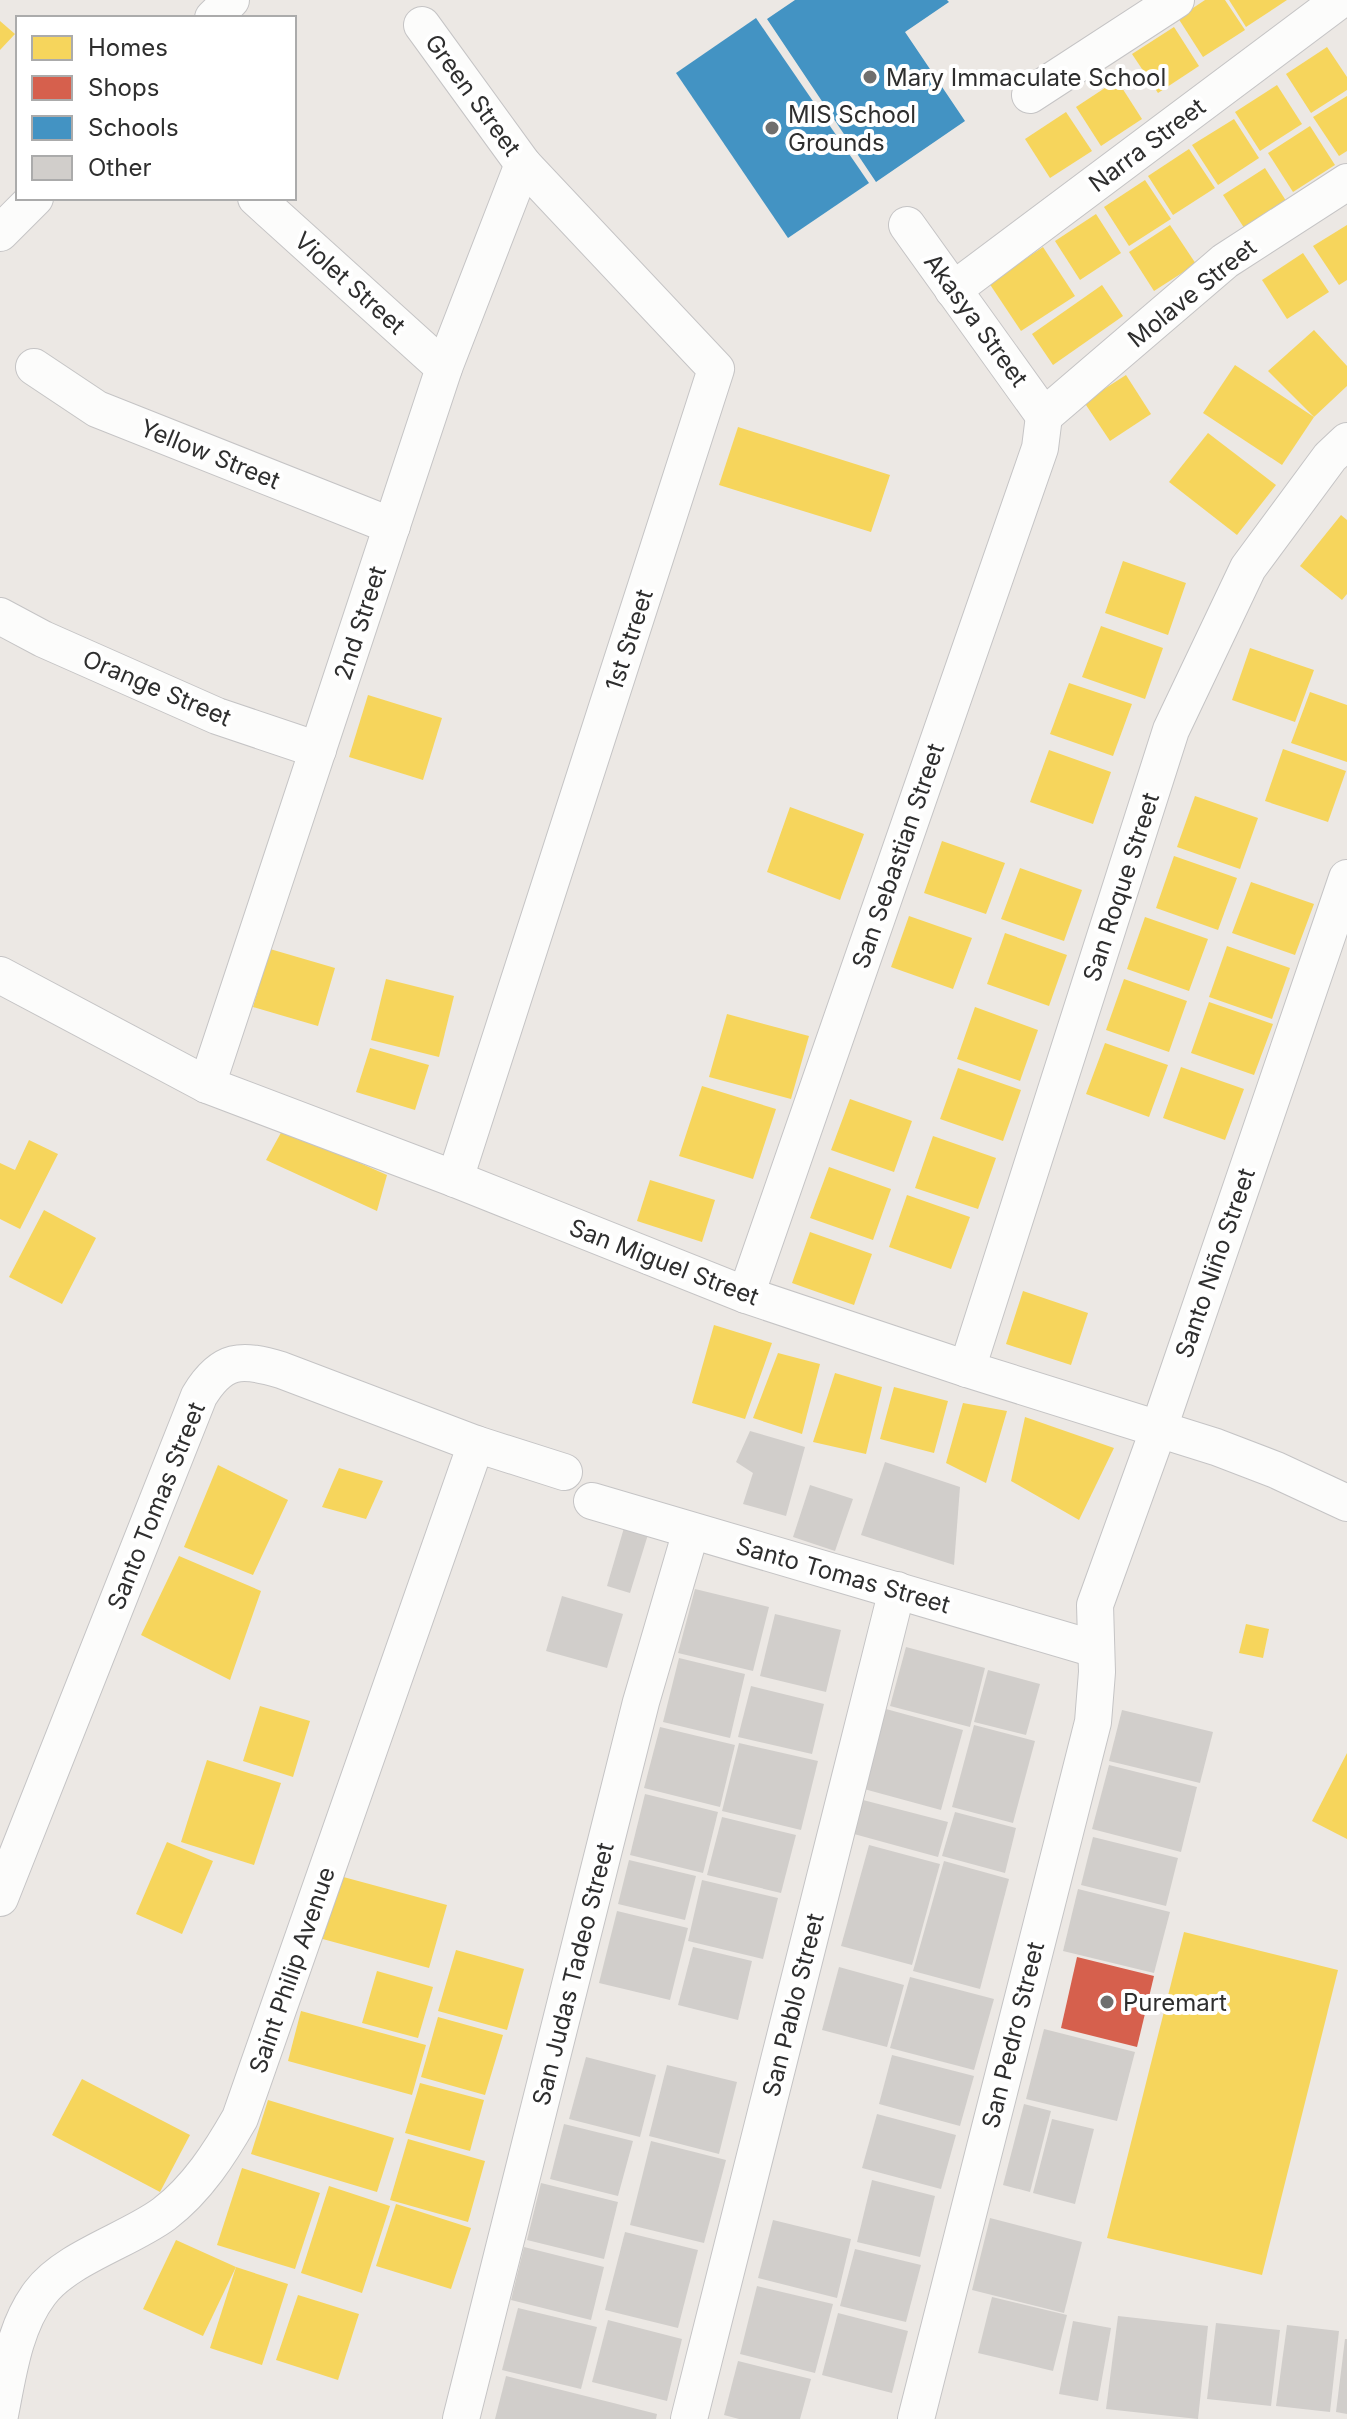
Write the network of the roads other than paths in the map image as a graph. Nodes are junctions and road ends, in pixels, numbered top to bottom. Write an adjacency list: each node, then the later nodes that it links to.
1 (231, 0): 4 (street)
2 (1176, 0): 6 (street)
3 (1340, 0): 13 (street, Narra Street)
4 (215, 16)
5 (422, 25): 7 (street, Green Street)
6 (1030, 95)
7 (523, 164): 15 (street, 2nd Street); 24 (street, 1st Street)
8 (1347, 182): 16 (street, Molave Street)
9 (33, 200): 12 (street)
10 (258, 200): 15 (street, Violet Street)
11 (907, 225): 13 (street, Akasya Street)
12 (0, 233)
13 (953, 290): 16 (street, Akasya Street)
14 (34, 367): 18 (street, Yellow Street)
15 (444, 368): 18 (street, 2nd Street)
16 (1044, 416): 25 (street, San Sebastian Street)
17 (1347, 441): 26 (street, San Roque Street)
18 (392, 526): 20 (street, 2nd Street)
19 (0, 616): 20 (street, Orange Street)
20 (318, 750): 23 (street, 2nd Street)
21 (1347, 878): 27 (street, Santo Niño Street)
22 (0, 975): 23 (street, San Miguel Street)
23 (207, 1085): 24 (street, San Miguel Street)
24 (455, 1179): 25 (street, San Miguel Street)
25 (746, 1295): 26 (street, San Miguel Street)
26 (967, 1369): 27 (street, San Miguel Street)
27 (1159, 1428): 31 (street, San Miguel Street); 34 (street, Santo Niño Street)
28 (476, 1444): 29 (street, Santo Tomas Street); 35 (street, Santo Tomas Street); 36 (street, Saint Philip Avenue)
29 (564, 1472)
30 (592, 1501): 32 (street, Santo Tomas Street)
31 (1347, 1503)
32 (691, 1531): 33 (street, Santo Tomas Street); 38 (street, San Judas Tadeo Street)
33 (897, 1590): 34 (street, Santo Tomas Street); 39 (street, San Pablo Street)
34 (1095, 1649): 40 (street, San Pedro Street)
35 (0, 1898)
36 (6, 2351): 37 (street, Saint Philip Avenue)
37 (0, 2415)
38 (461, 2419)
39 (689, 2419)
40 (916, 2419)

